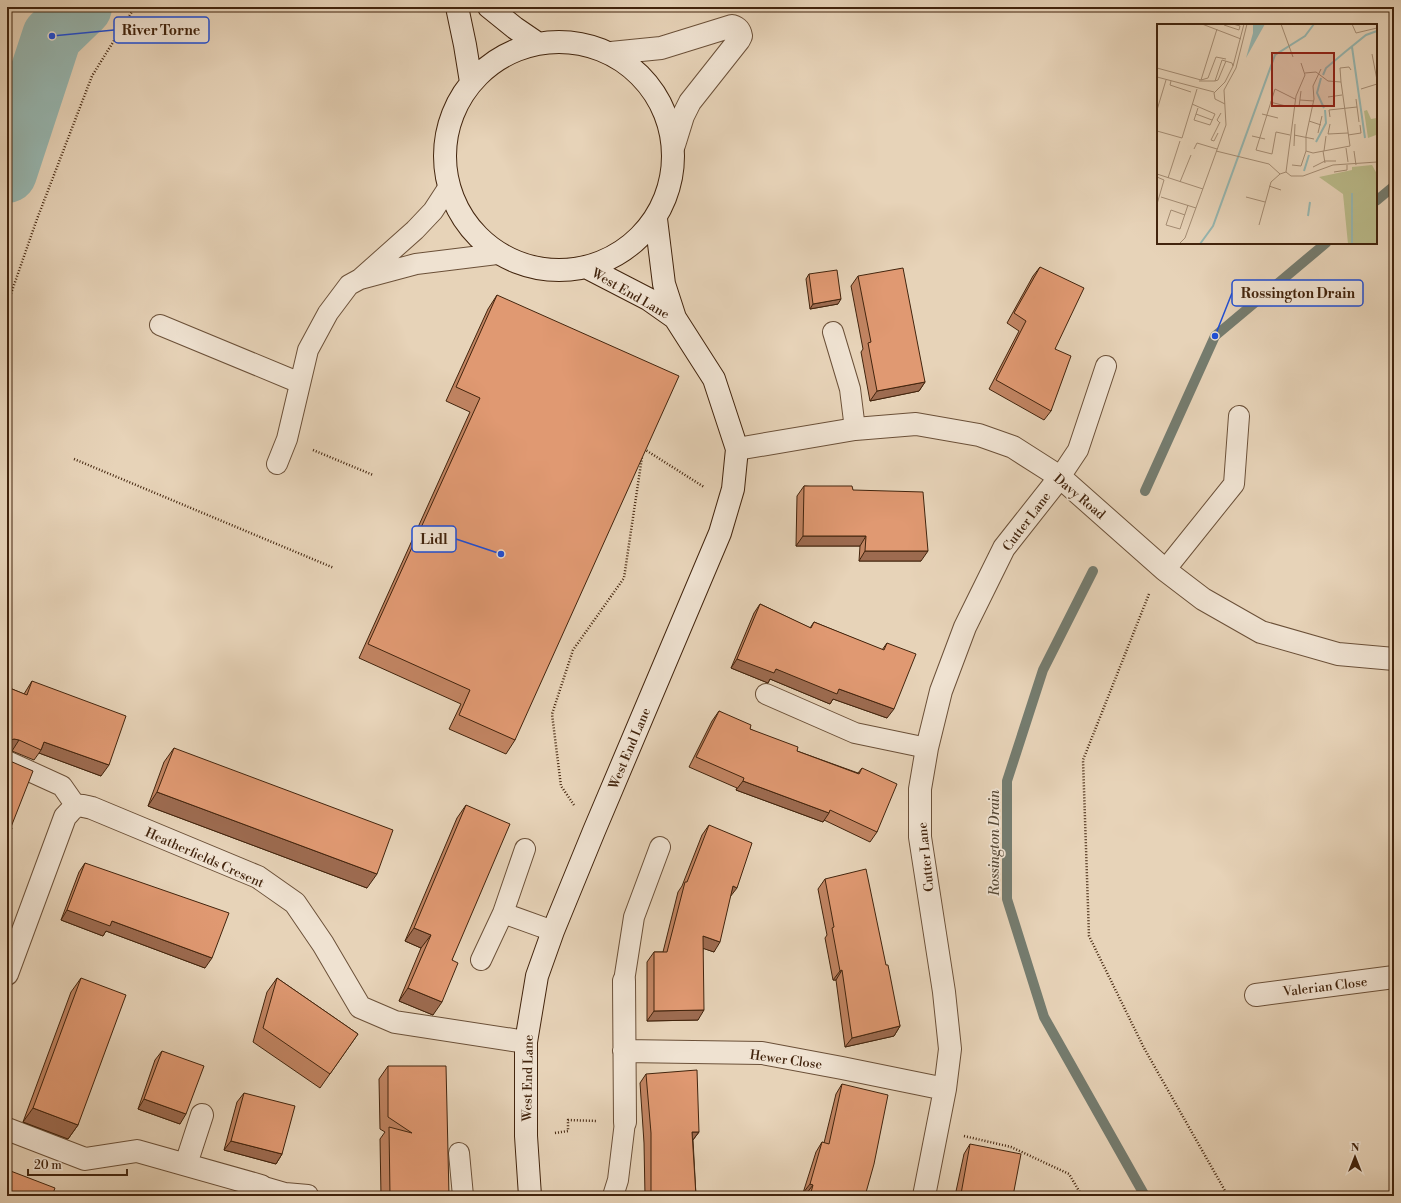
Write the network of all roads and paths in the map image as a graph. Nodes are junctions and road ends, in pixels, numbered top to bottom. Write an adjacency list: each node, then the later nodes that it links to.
1 (136, 7): 13 (path)
2 (457, 7): 6 (street)
3 (489, 7): 4 (street)
4 (537, 43): 5 (street, West End Lane); 6 (street, West End Lane)
5 (611, 53): 7 (street, West End Lane); 7 (street)
6 (471, 82): 8 (street, West End Lane)
7 (674, 145): 9 (street, West End Lane)
8 (448, 188): 10 (street, West End Lane); 12 (lane)
9 (656, 220): 11 (street, West End Lane); 14 (street, West End Lane)
10 (497, 254): 11 (street, West End Lane); 12 (lane)
11 (588, 268): 14 (street, West End Lane)
12 (360, 279): 18 (lane)
13 (7, 305)
14 (675, 318): 22 (street, West End Lane)
15 (160, 325): 18 (lane)
16 (833, 332): 20 (lane)
17 (1106, 366): 26 (lane)
18 (300, 383): 21 (lane)
19 (1239, 416): 29 (lane)
20 (855, 429): 22 (street, Davy Road); 26 (street, Davy Road)
21 (287, 439): 24 (lane); 25 (path)
22 (737, 449): 27 (street, West End Lane)
23 (74, 459): 28 (path)
24 (277, 464)
25 (373, 475)
26 (1060, 478): 29 (street, Davy Road); 32 (street, Cutter Lane)
27 (729, 503): 35 (street, West End Lane); 35 (path)
28 (334, 568)
29 (1165, 570): 30 (street, Davy Road); 62 (path)
30 (1394, 659)
31 (766, 694): 32 (lane)
32 (927, 748): 47 (street, Cutter Lane)
33 (7, 761): 34 (lane)
34 (76, 806): 41 (street); 45 (street, Heatherfields Cresent)
35 (594, 831): 39 (street, West End Lane)
36 (660, 847): 43 (lane)
37 (525, 850): 38 (lane)
38 (503, 913): 39 (lane); 40 (lane)
39 (553, 931): 45 (street, West End Lane)
40 (481, 960)
41 (7, 974)
42 (1394, 977): 44 (street, Valerian Close)
43 (624, 981): 46 (street)
44 (1256, 994)
45 (526, 1042): 52 (street, West End Lane)
46 (624, 1051): 47 (street, Hewer Close); 49 (street)
47 (945, 1089): 51 (street, Cutter Lane)
48 (202, 1115): 54 (street)
49 (625, 1122): 52 (path); 59 (lane)
50 (7, 1129): 54 (street)
51 (937, 1130): 60 (street, Cutter Lane); 61 (path)
52 (526, 1136): 58 (street, West End Lane)
53 (459, 1153): 57 (lane)
54 (186, 1164): 55 (street)
55 (260, 1186): 56 (lane)
56 (308, 1195)
57 (462, 1196)
58 (530, 1196)
59 (613, 1196)
60 (924, 1196)
61 (1082, 1196)
62 (1228, 1196)

